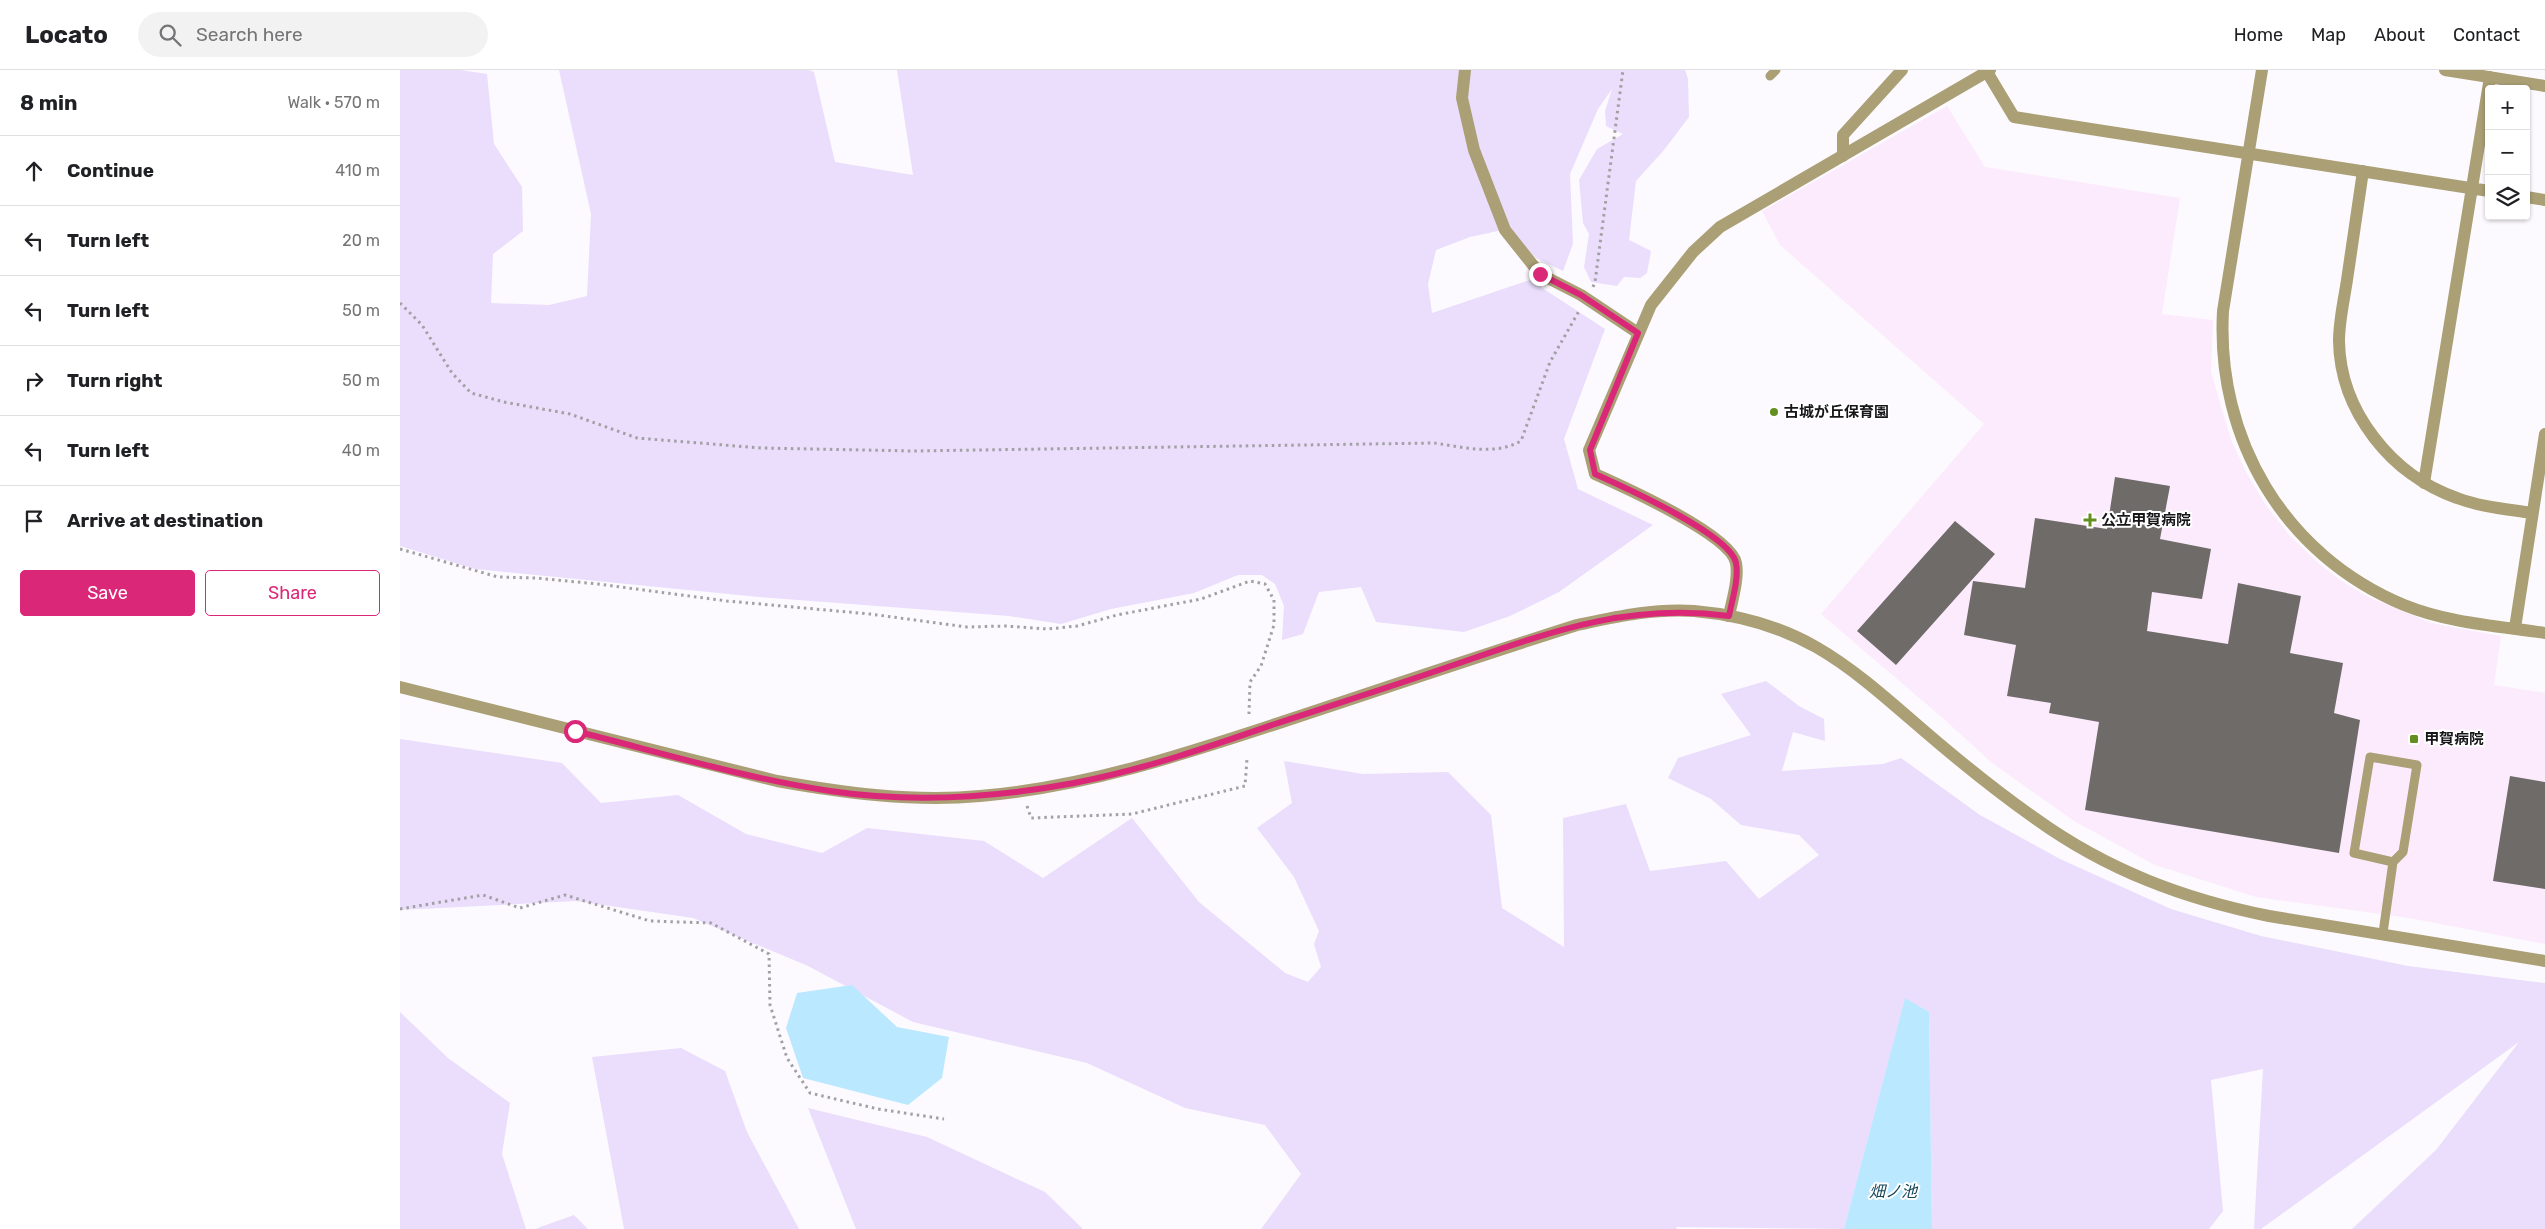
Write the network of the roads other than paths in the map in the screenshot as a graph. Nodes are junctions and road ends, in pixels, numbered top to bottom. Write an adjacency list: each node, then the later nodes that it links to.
1 (1465, 70): 15 (street)
2 (1902, 70): 9 (street)
3 (2262, 70): 8 (street)
4 (2446, 70): 6 (street)
5 (1989, 71): 8 (street); 9 (street)
6 (2490, 77): 7 (street); 11 (street)
7 (2545, 86)
8 (2249, 153): 10 (street); 20 (street)
9 (1843, 156): 15 (street)
10 (2363, 171): 11 (street); 17 (street)
11 (2472, 189): 12 (street); 17 (street)
12 (2485, 191)
13 (2530, 198): 14 (street)
14 (2545, 200)
15 (1638, 333): 19 (street)
16 (2545, 434): 18 (street)
17 (2424, 483): 18 (street)
18 (2532, 513): 20 (street)
19 (1729, 616): 22 (street); 24 (street)
20 (2515, 628): 21 (street)
21 (2545, 633)
22 (400, 687)
23 (2393, 862): 23 (lane); 24 (lane)
24 (2383, 933): 25 (street)
25 (2545, 961)

